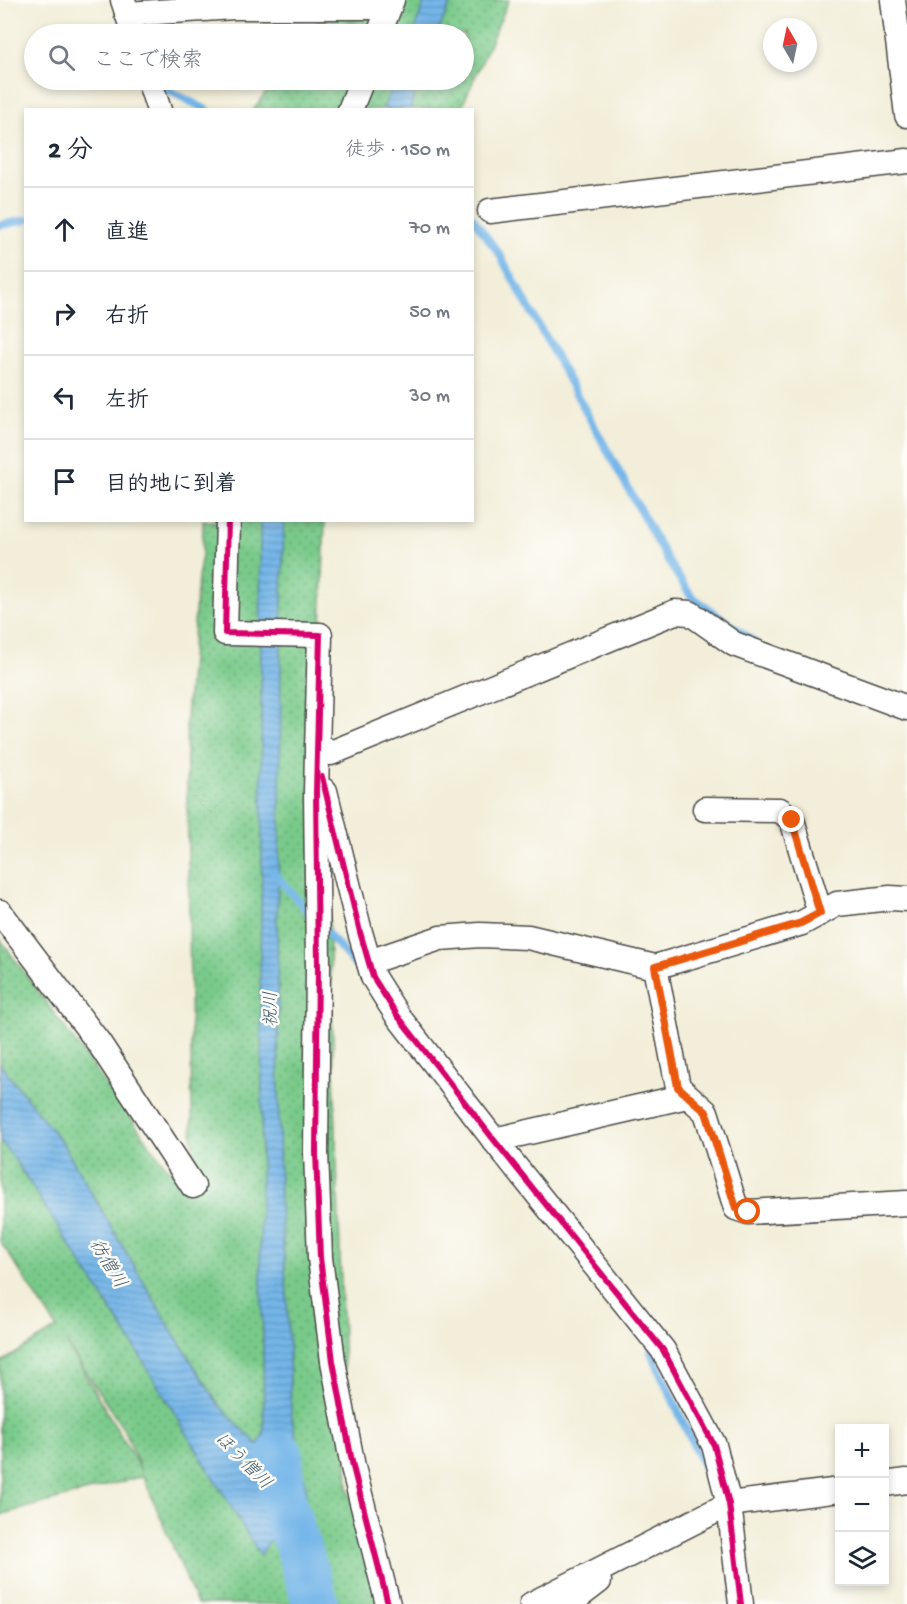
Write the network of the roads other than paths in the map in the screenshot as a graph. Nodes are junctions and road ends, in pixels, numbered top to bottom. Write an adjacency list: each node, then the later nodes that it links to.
1 (893, 0): 9 (street)
2 (391, 4): 3 (street); 4 (street)
3 (128, 16)
4 (383, 24)
5 (152, 90): 7 (street)
6 (358, 90): 8 (street)
7 (158, 108)
8 (351, 108)
9 (907, 115)
10 (907, 161): 11 (street)
11 (490, 211)
12 (228, 522): 14 (street)
13 (907, 708): 14 (street)
14 (317, 751): 19 (street); 30 (street)
15 (705, 809): 18 (street)
16 (907, 899): 18 (street)
17 (0, 912): 23 (street)
18 (820, 913): 20 (street)
19 (369, 962): 20 (street); 22 (street)
20 (655, 967): 21 (street)
21 (687, 1096): 22 (street); 24 (street)
22 (494, 1140): 28 (street)
23 (193, 1186)
24 (907, 1203)
25 (907, 1481): 26 (street)
26 (889, 1483)
27 (835, 1491): 28 (street)
28 (722, 1508): 29 (street); 33 (street)
29 (618, 1560): 31 (street); 32 (street)
30 (388, 1604)
31 (532, 1604)
32 (569, 1604)
33 (741, 1604)

